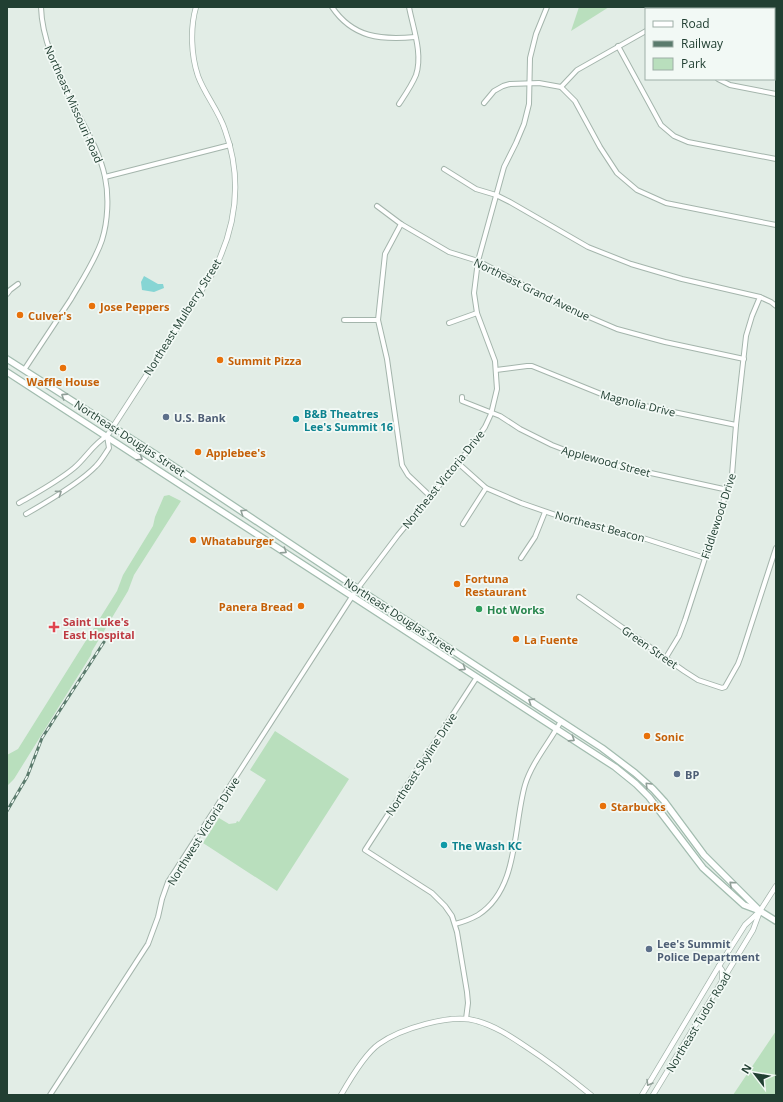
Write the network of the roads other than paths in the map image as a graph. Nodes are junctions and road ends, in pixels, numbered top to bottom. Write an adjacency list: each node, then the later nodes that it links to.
1 (41, 7): 18 (street, Northeast Missouri Road)
2 (196, 7): 15 (street, Northeast Mulberry Street)
3 (332, 7): 7 (street)
4 (409, 7): 7 (street)
5 (547, 7): 10 (street, Northeast Victoria Drive)
6 (645, 32): 8 (street)
7 (415, 36): 14 (street)
8 (618, 46): 11 (street); 16 (street)
9 (720, 80): 12 (street)
10 (530, 83): 11 (street); 13 (street); 19 (street, Northeast Victoria Drive)
11 (561, 87): 22 (street)
12 (776, 94)
13 (484, 103)
14 (399, 104)
15 (230, 145): 18 (street); 40 (street, Northeast Mulberry Street)
16 (776, 159)
17 (444, 169): 19 (street)
18 (105, 177): 34 (street, Northeast Missouri Road)
19 (496, 195): 23 (street, Northeast Victoria Drive); 26 (street)
20 (377, 206): 21 (street, Northeast Grand Avenue)
21 (401, 224): 23 (street, Northeast Grand Avenue); 30 (street)
22 (776, 224)
23 (478, 261): 28 (street, Northeast Victoria Drive); 32 (street, Northeast Grand Avenue)
24 (18, 284): 25 (street)
25 (7, 294)
26 (760, 297): 27 (street); 32 (street, Fiddlewood Drive)
27 (776, 306)
28 (477, 313): 31 (street); 35 (street, Northeast Victoria Drive)
29 (344, 320): 30 (street)
30 (378, 320): 45 (street)
31 (449, 323)
32 (744, 358): 39 (street, Fiddlewood Drive)
33 (7, 359): 34 (main road, Northeast Douglas Street)
34 (24, 370): 40 (main road, Northeast Douglas Street, one-way to 34)
35 (496, 370): 38 (street, Northeast Victoria Drive); 39 (street, Magnolia Drive)
36 (7, 372): 41 (main road, Northeast Douglas Street)
37 (462, 396): 38 (street, Applewood Street)
38 (492, 414): 42 (street, Northeast Victoria Drive); 44 (street, Applewood Street)
39 (736, 425): 44 (street, Fiddlewood Drive)
40 (113, 427): 41 (street, Northeast Mulberry Street); 53 (main road, Northeast Douglas Street, one-way to 40)
41 (107, 436): 46 (street); 48 (street, one-way to 41); 54 (main road, Northeast Douglas Street, one-way to 54)
42 (458, 463): 43 (street, Northeast Beacon); 45 (street, Northeast Victoria Drive)
43 (486, 488): 47 (street, Northeast Beacon); 49 (street)
44 (728, 490): 52 (street, Fiddlewood Drive)
45 (430, 496): 53 (street, Northeast Victoria Drive)
46 (19, 503)
47 (545, 512): 51 (street); 52 (street, Northeast Beacon)
48 (26, 514)
49 (463, 524)
50 (776, 548): 57 (street, Green Street)
51 (521, 558)
52 (704, 558): 57 (street, Fiddlewood Drive)
53 (357, 588): 54 (street, Northeast Victoria Drive); 58 (main road, Northeast Douglas Street)
54 (352, 596): 56 (street, Northeast Victoria Drive); 59 (main road, Northeast Douglas Street, one-way to 59)
55 (579, 597): 57 (street, Green Street)
56 (329, 634): 69 (street, Northwest Victoria Drive)
57 (666, 659)
58 (491, 675): 59 (main road); 60 (main road, Northeast Douglas Street, one-way to 58)
59 (477, 677): 61 (main road, Northeast Douglas Street); 65 (street, Northeast Skyline Drive)
60 (562, 721): 61 (street); 63 (main road, Northeast Douglas Street, one-way to 60)
61 (557, 729): 63 (main road, Northeast Douglas Street, one-way to 63); 65 (street)
62 (776, 886): 63 (street, Northeast Tudor Road)
63 (760, 911): 64 (main road, Northeast Douglas Street); 66 (street, Northeast Tudor Road); 67 (street, Northeast Tudor Road)
64 (776, 921)
65 (455, 924): 68 (street)
66 (719, 966): 67 (street); 72 (street, Northeast Tudor Road, one-way to 72)
67 (721, 983): 73 (street, Northeast Tudor Road)
68 (466, 1019): 70 (street); 71 (street)
69 (50, 1095)
70 (341, 1095)
71 (590, 1095)
72 (642, 1095)
73 (653, 1095)

